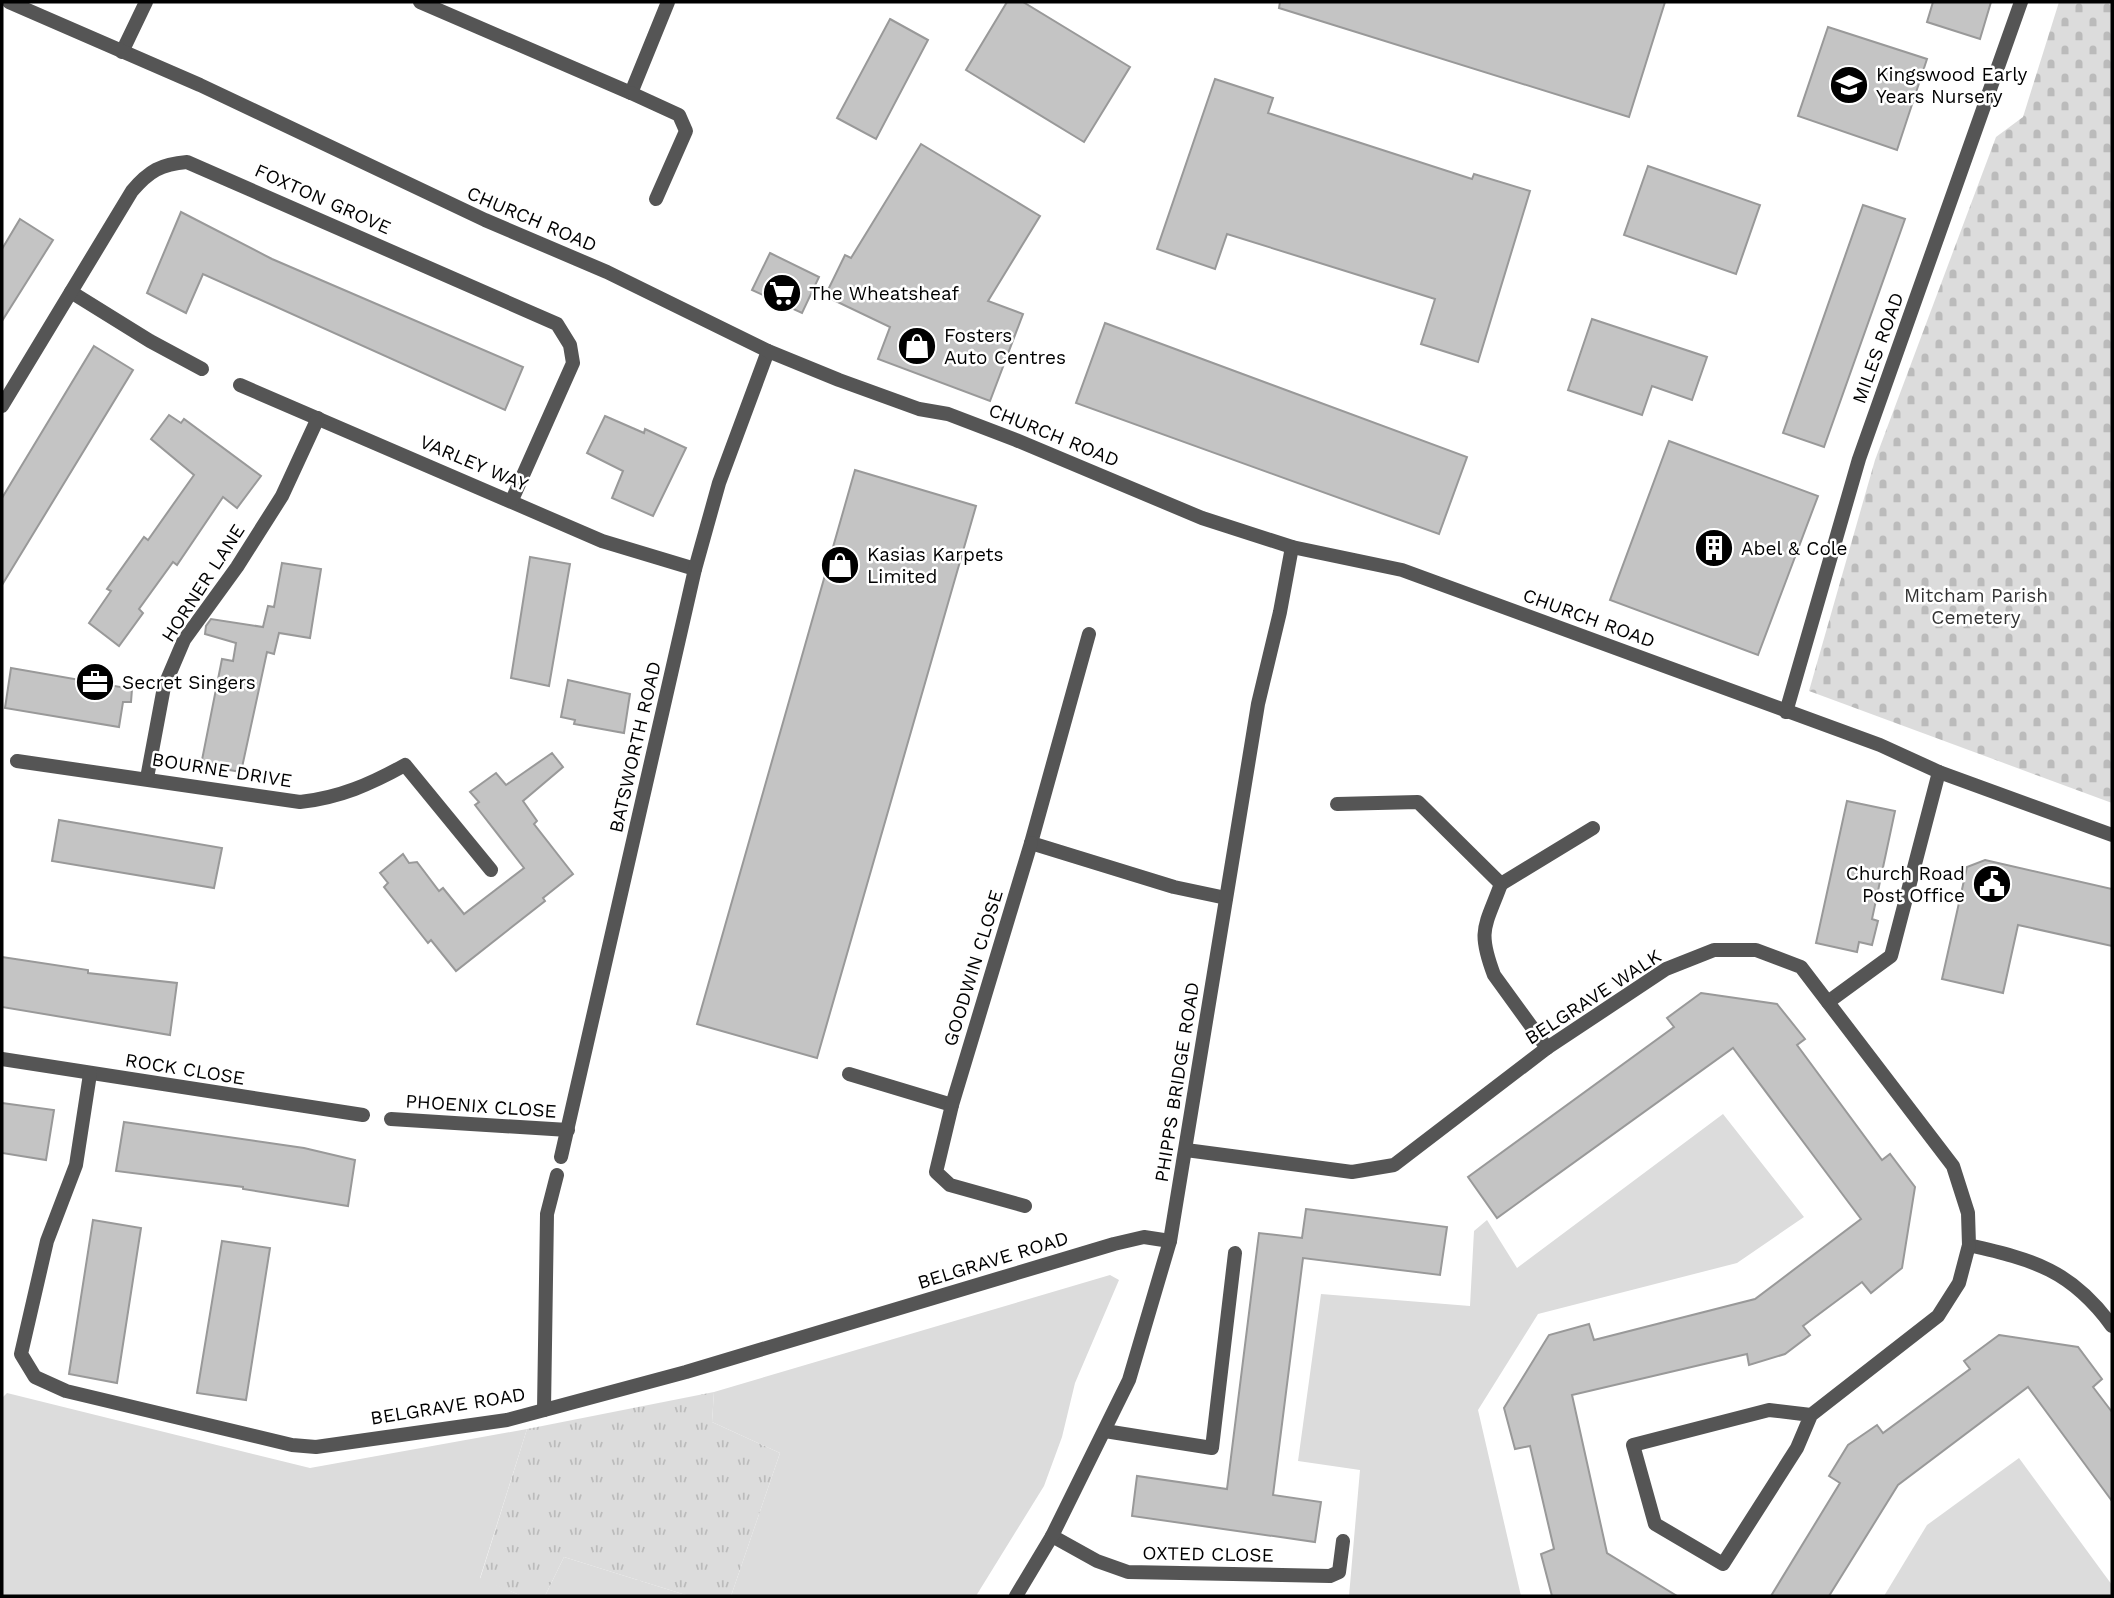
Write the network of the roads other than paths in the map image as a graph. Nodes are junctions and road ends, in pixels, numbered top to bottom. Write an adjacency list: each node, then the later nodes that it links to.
1 (9, 2): 6 (street, CHURCH ROAD)
2 (146, 2): 6 (street)
3 (420, 2): 7 (street)
4 (668, 2): 7 (street)
5 (2021, 2): 19 (street, MILES ROAD)
6 (122, 52): 10 (street, CHURCH ROAD)
7 (631, 93): 8 (street)
8 (656, 199)
9 (71, 292): 11 (street); 13 (street, FOXTON GROVE); 15 (street, FOXTON GROVE)
10 (768, 351): 16 (street, CHURCH ROAD); 17 (street, BATSWORTH ROAD)
11 (202, 369)
12 (240, 385): 14 (street, VARLEY WAY)
13 (2, 406)
14 (318, 418): 15 (street, VARLEY WAY); 22 (street, HORNER LANE)
15 (512, 500): 17 (street, VARLEY WAY)
16 (1292, 547): 19 (street, CHURCH ROAD); 29 (street, PHIPPS BRIDGE ROAD)
17 (695, 569): 38 (street, BATSWORTH ROAD)
18 (1089, 634): 26 (street, GOODWIN CLOSE)
19 (1786, 712): 21 (street, CHURCH ROAD)
20 (17, 761): 22 (street, BOURNE DRIVE)
21 (1939, 772): 25 (street, CHURCH ROAD); 30 (street)
22 (148, 778): 27 (street, BOURNE DRIVE)
23 (1337, 804): 28 (street)
24 (1593, 828): 28 (street)
25 (2112, 835)
26 (1031, 843): 29 (street); 35 (street, GOODWIN CLOSE)
27 (491, 870)
28 (1501, 884): 31 (street)
29 (1226, 898): 39 (street, PHIPPS BRIDGE ROAD)
30 (1828, 1002): 31 (street, BELGRAVE WALK); 44 (street, BELGRAVE WALK)
31 (1547, 1048): 39 (street, BELGRAVE WALK)
32 (2, 1059): 33 (street, ROCK CLOSE)
33 (90, 1074): 36 (street, ROCK CLOSE); 47 (street, BELGRAVE ROAD)
34 (849, 1074): 35 (street)
35 (953, 1105): 42 (street, GOODWIN CLOSE)
36 (363, 1115)
37 (391, 1119): 38 (street, PHOENIX CLOSE)
38 (568, 1130): 40 (street, BATSWORTH ROAD)
39 (1186, 1150): 43 (street, PHIPPS BRIDGE ROAD)
40 (561, 1157)
41 (557, 1175): 47 (street)
42 (1026, 1206)
43 (1170, 1241): 47 (street, BELGRAVE ROAD); 49 (street, PHIPPS BRIDGE ROAD)
44 (1969, 1245): 46 (street); 48 (street, BELGRAVE WALK)
45 (1235, 1253): 49 (street)
46 (2112, 1326)
47 (544, 1410)
48 (1811, 1415): 48 (street)
49 (1105, 1431): 50 (street, PHIPPS BRIDGE ROAD)
50 (1052, 1536): 51 (street, OXTED CLOSE); 52 (street, PHIPPS BRIDGE ROAD)
51 (1343, 1541)
52 (1016, 1596)

